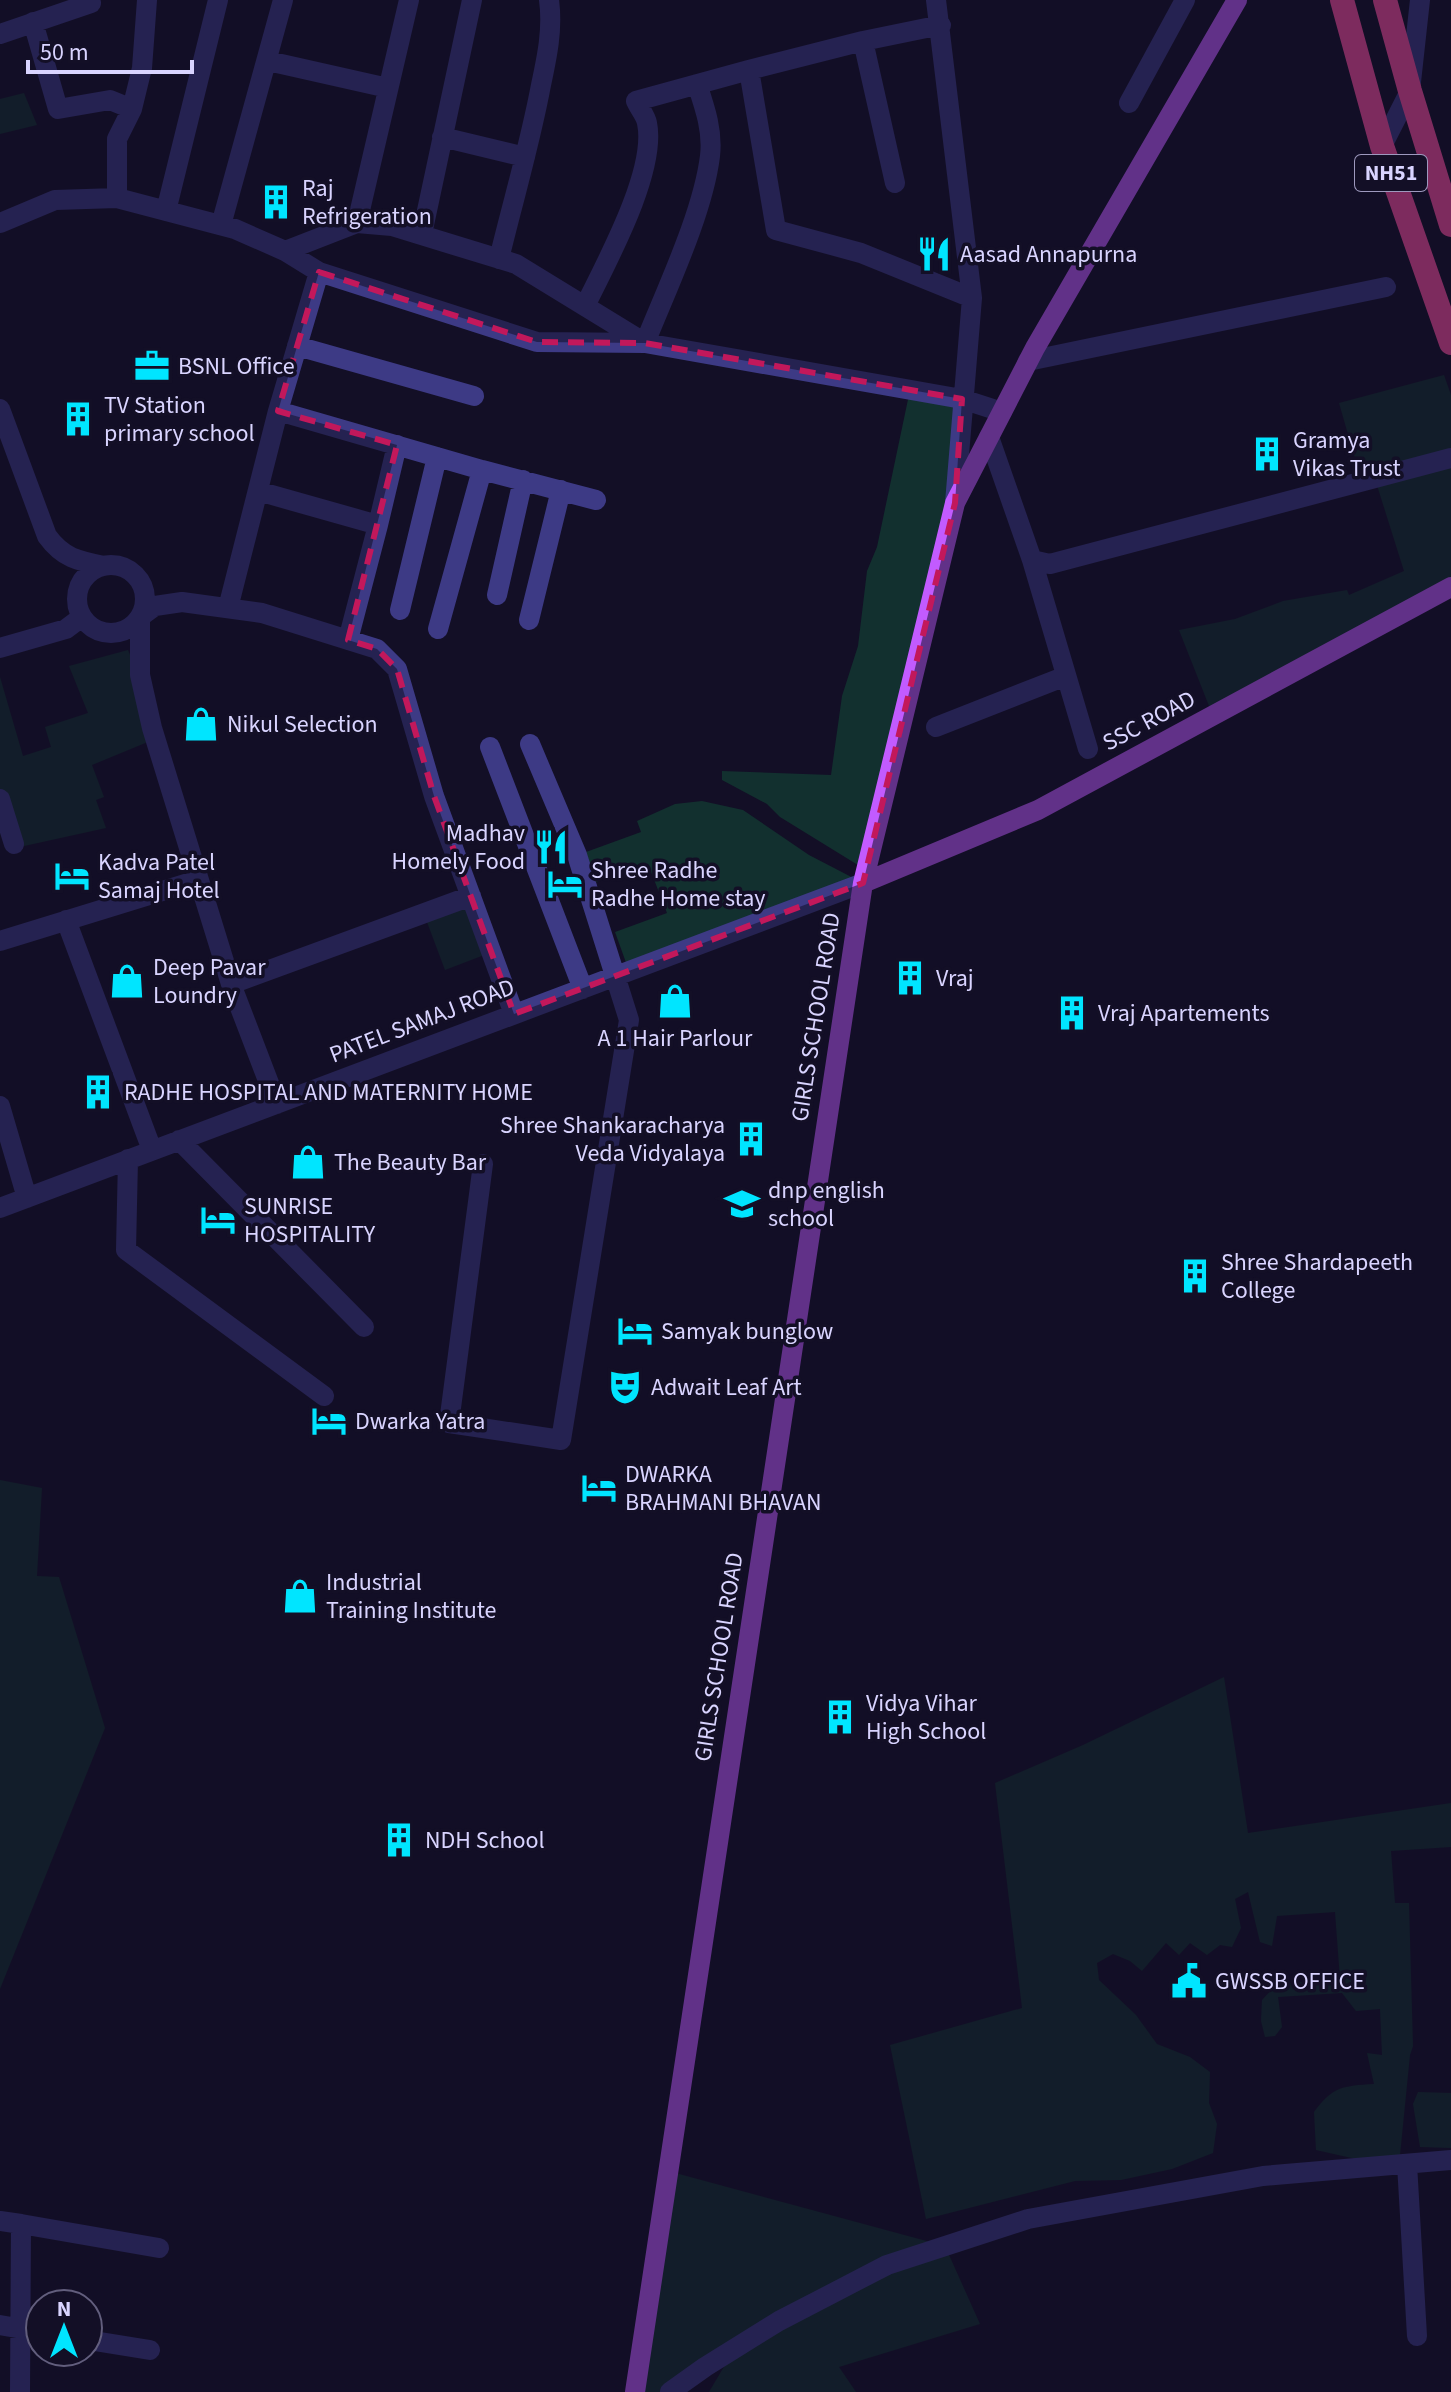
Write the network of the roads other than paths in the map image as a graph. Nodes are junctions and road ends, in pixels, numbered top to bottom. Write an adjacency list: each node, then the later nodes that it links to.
1 (147, 0): 24 (street)
2 (218, 0): 30 (street)
3 (283, 0): 18 (street)
4 (409, 0): 21 (street)
5 (472, 0): 25 (street)
6 (549, 0): 27 (street)
7 (936, 0): 15 (street)
8 (1185, 0): 23 (street)
9 (1237, 0): 45 (main road, GIRLS SCHOOL ROAD)
10 (1342, 0): 26 (highway, NH51)
11 (1385, 0): 22 (highway, NH51)
12 (1420, 0): 22 (street)
13 (97, 1): 14 (street)
14 (33, 22): 16 (street); 24 (street)
15 (941, 25): 17 (street); 40 (street)
16 (0, 34)
17 (863, 41): 19 (street); 28 (street)
18 (268, 61): 21 (street); 33 (street)
19 (749, 70): 20 (street); 40 (street)
20 (697, 84): 41 (street); 42 (street)
21 (388, 88): 32 (street)
22 (1410, 91): 26 (street); 34 (highway, NH51)
23 (1129, 103)
24 (132, 109): 29 (street)
25 (442, 137): 27 (street); 35 (street)
26 (1382, 146): 43 (highway, NH51)
27 (525, 157): 37 (street)
28 (895, 183)
29 (117, 198): 30 (street); 31 (street)
30 (166, 211): 33 (street)
31 (0, 223)
32 (357, 223): 35 (street); 36 (street)
33 (221, 225): 36 (street)
34 (1451, 225)
35 (422, 234): 37 (street)
36 (285, 251): 38 (street)
37 (499, 259): 41 (street)
38 (319, 272): 42 (street); 44 (street)
39 (1386, 287): 45 (street)
40 (972, 298): 47 (street)
41 (585, 306): 42 (street)
42 (645, 343): 47 (street)
43 (1451, 343)
44 (297, 346): 46 (street); 49 (street)
45 (1028, 361): 50 (main road, GIRLS SCHOOL ROAD)
46 (474, 396)
47 (962, 399): 50 (street); 60 (street)
48 (0, 409): 62 (street)
49 (278, 411): 52 (street); 58 (street)
50 (1002, 412): 51 (main road, GIRLS SCHOOL ROAD)
51 (989, 437): 60 (main road, GIRLS SCHOOL ROAD); 63 (street)
52 (397, 445): 53 (street); 61 (street)
53 (437, 457): 55 (street); 71 (street)
54 (1451, 458): 63 (street)
55 (482, 470): 56 (street); 75 (street)
56 (523, 480): 57 (street); 67 (street)
57 (561, 490): 59 (street); 74 (street)
58 (258, 491): 61 (street); 70 (street)
59 (596, 500)
60 (955, 503): 88 (main road, GIRLS SCHOOL ROAD)
61 (378, 525): 77 (street)
62 (58, 551): 64 (street); 68 (street)
63 (1032, 560): 79 (street)
64 (104, 566): 65 (street); 68 (street)
65 (135, 574): 69 (street); 73 (street)
66 (1451, 587): 88 (main road, SSC ROAD)
67 (497, 595)
68 (77, 596): 72 (street)
69 (182, 602): 70 (street); 73 (street)
70 (228, 608): 77 (street)
71 (400, 610)
72 (82, 617): 76 (street); 78 (street)
73 (140, 617): 76 (street); 80 (street)
74 (529, 620)
75 (438, 629)
76 (110, 633): 80 (street)
77 (348, 640): 89 (street)
78 (0, 648)
79 (1066, 676): 81 (street); 84 (street)
80 (144, 690): 87 (street)
81 (936, 727)
82 (530, 744): 92 (street)
83 (490, 747): 94 (street)
84 (1088, 749)
85 (0, 799): 86 (street)
86 (14, 844)
87 (198, 880): 90 (street); 93 (street)
88 (863, 883): 92 (street, PATEL SAMAJ ROAD); 116 (main road, GIRLS SCHOOL ROAD)
89 (471, 896): 93 (street); 95 (street)
90 (66, 920): 91 (street); 99 (street)
91 (0, 941)
92 (616, 976): 94 (street, PATEL SAMAJ ROAD); 101 (street)
93 (231, 984): 96 (street)
94 (583, 989): 95 (street, PATEL SAMAJ ROAD)
95 (514, 1014): 96 (street, PATEL SAMAJ ROAD)
96 (277, 1104): 98 (street, PATEL SAMAJ ROAD)
97 (0, 1106): 102 (street)
98 (179, 1140): 99 (street, PATEL SAMAJ ROAD); 104 (street)
99 (152, 1150): 100 (street, PATEL SAMAJ ROAD)
100 (128, 1159): 102 (street, PATEL SAMAJ ROAD); 105 (street)
101 (483, 1164)
102 (27, 1198): 103 (street, PATEL SAMAJ ROAD)
103 (0, 1208)
104 (364, 1327)
105 (324, 1396)
106 (1451, 2160): 107 (street)
107 (1407, 2164): 112 (street); 117 (street)
108 (0, 2221): 109 (street)
109 (21, 2224): 110 (street); 111 (street)
110 (159, 2248)
111 (20, 2329): 115 (street)
112 (1417, 2336)
113 (104, 2343): 114 (street)
114 (150, 2350)
115 (20, 2392)
116 (635, 2392)
117 (670, 2392)

